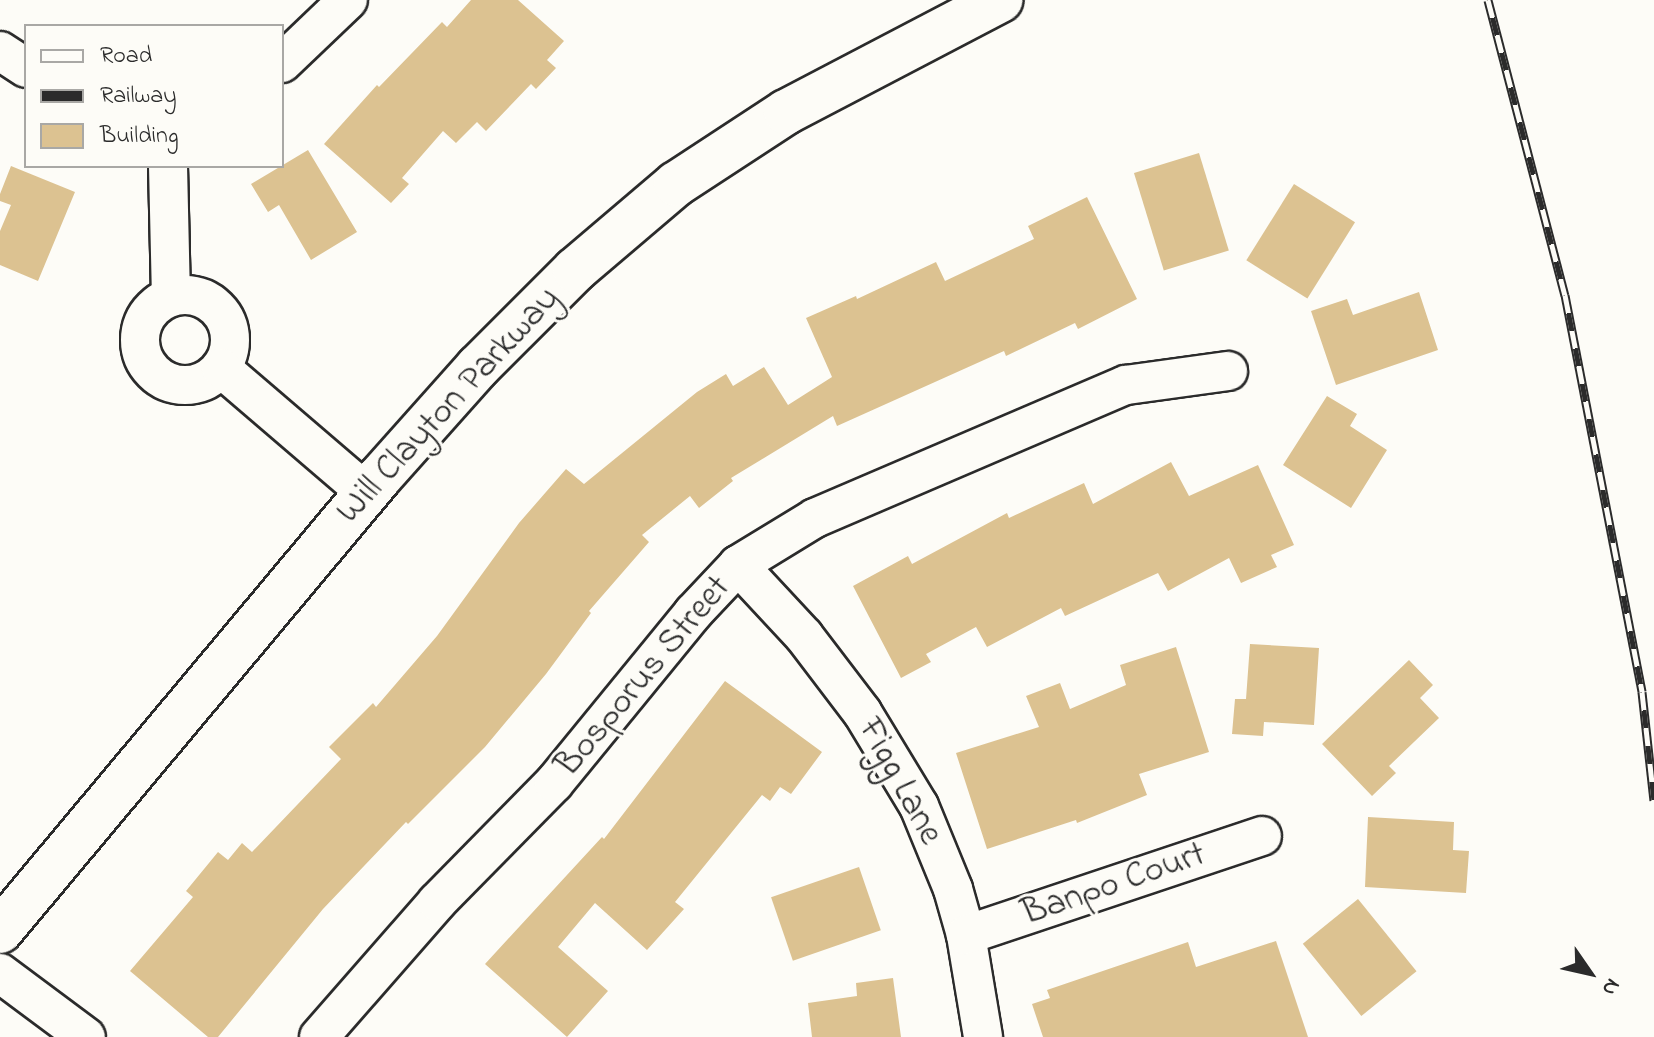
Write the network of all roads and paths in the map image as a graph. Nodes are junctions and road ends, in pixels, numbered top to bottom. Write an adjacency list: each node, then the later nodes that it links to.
1 (348, 0): 4 (street)
2 (1000, 0): 10 (street, Will Clayton Parkway)
3 (0, 51): 5 (street)
4 (284, 61)
5 (24, 67)
6 (168, 168): 7 (street)
7 (171, 297): 8 (street); 8 (street)
8 (221, 368): 10 (street)
9 (1228, 371): 11 (street, Bosporus Street)
10 (367, 493): 13 (street, Will Clayton Parkway)
11 (738, 565): 14 (street, Figg Lane); 17 (street, Bosporus Street)
12 (1262, 836): 14 (street, Banpo Court)
13 (0, 931)
14 (966, 935): 18 (street, Figg Lane)
15 (0, 973): 16 (street)
16 (86, 1037)
17 (319, 1037)
18 (983, 1037)

